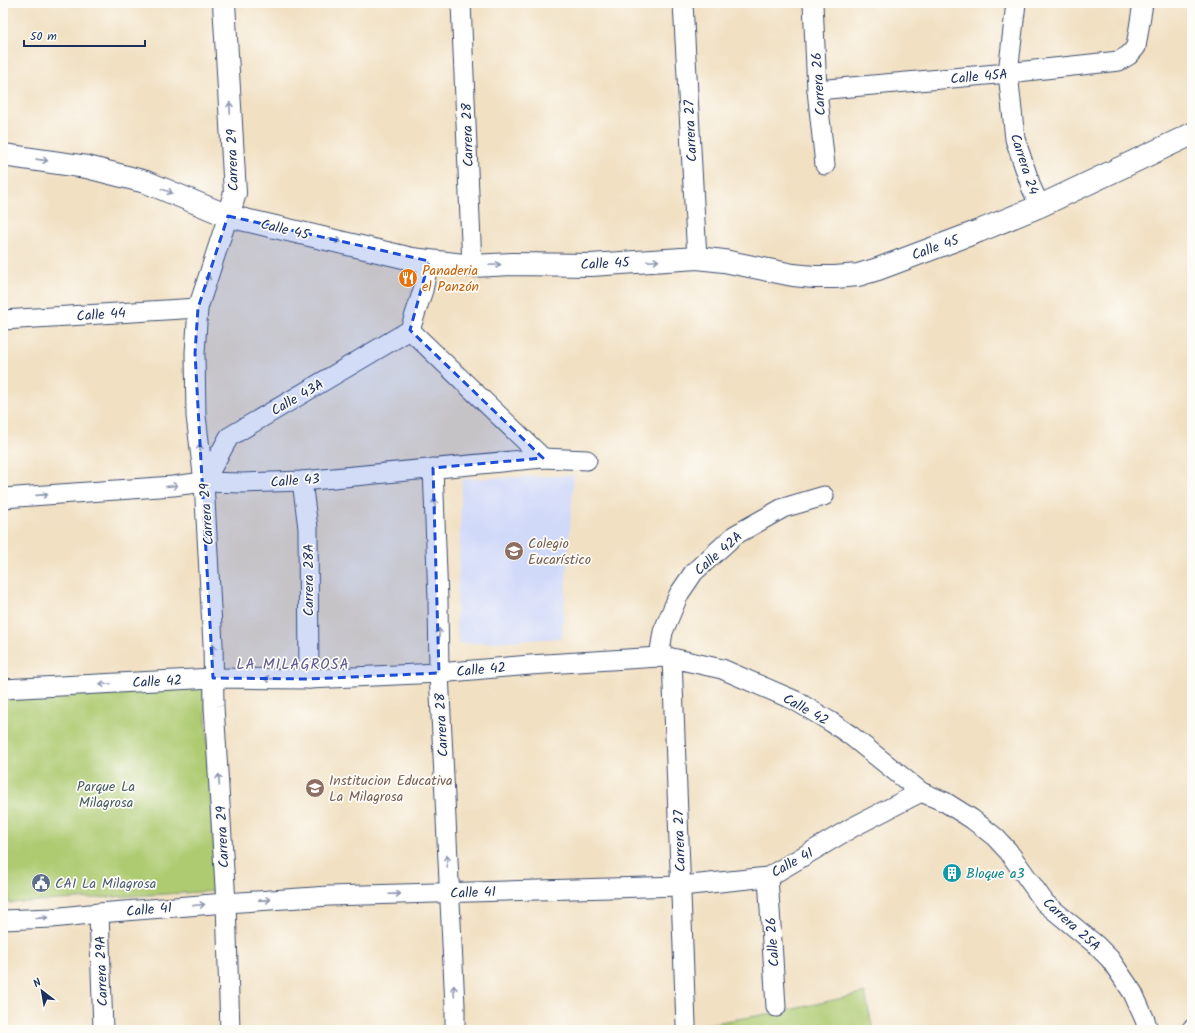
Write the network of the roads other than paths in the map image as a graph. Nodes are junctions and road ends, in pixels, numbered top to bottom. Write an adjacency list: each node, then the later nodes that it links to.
1 (224, 3): 13 (street, Carrera 29, one-way to 1)
2 (461, 3): 16 (street, Carrera 28)
3 (683, 3): 14 (street, Carrera 27)
4 (813, 3): 8 (street, Carrera 26)
5 (1016, 3): 7 (street, Carrera 24)
6 (1143, 3): 7 (street, Calle 45A)
7 (1008, 74): 8 (street, Calle 45A); 12 (street, Carrera 24)
8 (817, 90): 11 (street, Carrera 26)
9 (1190, 139): 12 (street, Calle 45)
10 (3, 155): 13 (street, Calle 45, one-way to 13)
11 (825, 164)
12 (1040, 206): 14 (street, Calle 45)
13 (228, 216): 15 (street, Calle 45, one-way to 15); 17 (street, Carrera 29, one-way to 13)
14 (697, 258): 16 (street, Calle 45, one-way to 14)
15 (429, 261): 16 (street, Calle 45); 19 (street)
16 (472, 266)
17 (198, 308): 18 (street, Calle 44); 24 (street, Carrera 29, one-way to 17)
18 (3, 320)
19 (410, 330): 20 (street); 24 (street, Calle 43A)
20 (543, 458): 21 (street, Calle 43); 22 (street, Calle 43)
21 (587, 460)
22 (433, 468): 23 (street, Calle 43); 28 (street, Carrera 28, one-way to 22)
23 (302, 481): 24 (street, Calle 43); 30 (street, Carrera 28A)
24 (204, 482): 26 (street, Calle 43, one-way to 24); 29 (street, Carrera 29, one-way to 24)
25 (824, 496): 27 (street, Calle 42A)
26 (3, 498)
27 (666, 657): 28 (street, Calle 42); 32 (street, Calle 42); 34 (street, Carrera 27)
28 (439, 673): 30 (street, Calle 42); 35 (street, Carrera 28, one-way to 28)
29 (214, 678): 30 (street, Calle 42, one-way to 29); 31 (street, Calle 42, one-way to 31); 36 (street, Carrera 29, one-way to 29)
30 (309, 679)
31 (3, 689)
32 (921, 792): 33 (street, Calle 41); 44 (street, Carrera 25A)
33 (768, 877): 34 (street, Calle 41); 39 (street, Calle 26)
34 (681, 886): 35 (street, Calle 41); 40 (street, Carrera 27)
35 (449, 892): 36 (street, Calle 41, one-way to 35); 43 (street, Carrera 28, one-way to 35)
36 (226, 903): 37 (street, Calle 41, one-way to 36); 42 (street, Carrera 29)
37 (99, 912): 38 (street, Calle 41, one-way to 37); 41 (street, Carrera 29A)
38 (3, 920)
39 (776, 1007)
40 (686, 1025)
41 (103, 1030)
42 (230, 1030)
43 (455, 1030)
44 (1148, 1030)

